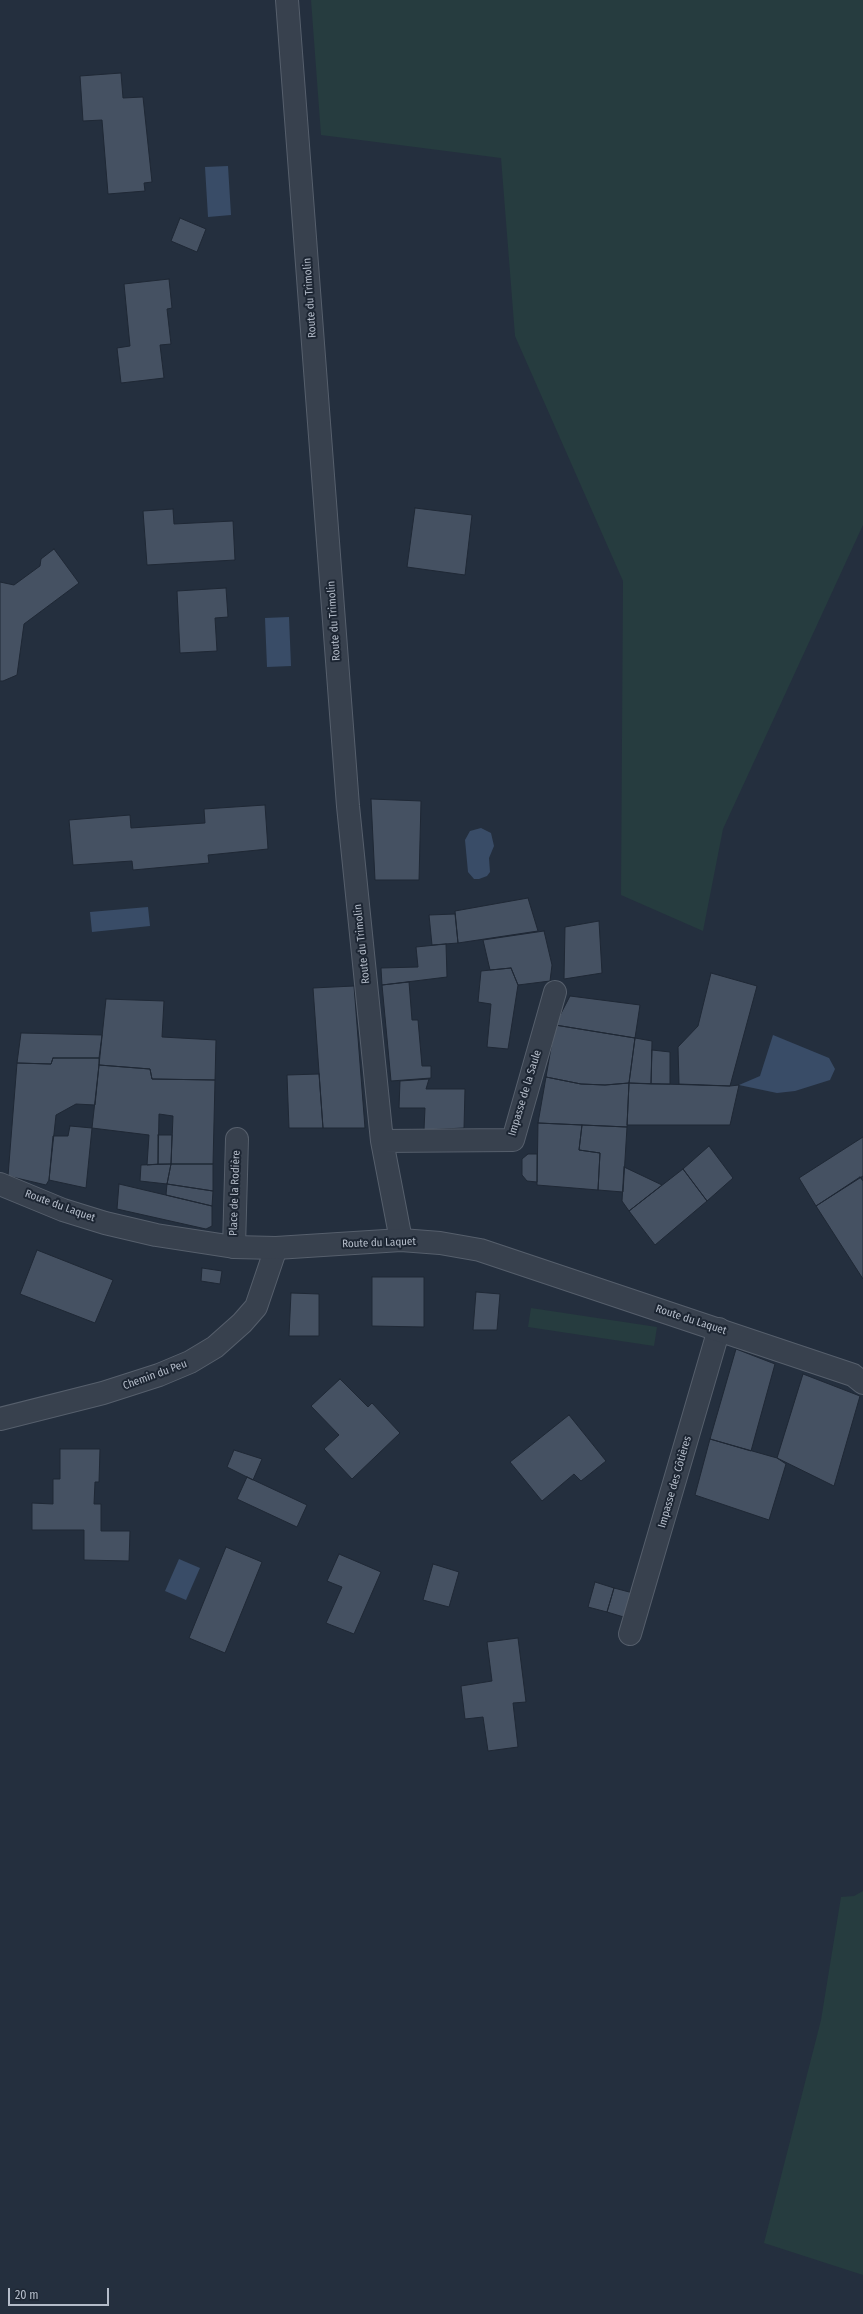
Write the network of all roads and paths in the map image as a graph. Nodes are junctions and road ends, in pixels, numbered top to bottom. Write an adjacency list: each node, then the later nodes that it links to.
1 (287, 0): 4 (street, Route du Trimolin)
2 (556, 992): 4 (street, Impasse de la Saule)
3 (237, 1138): 7 (street, Place de la Rodière)
4 (382, 1141): 6 (street, Route du Trimolin)
5 (0, 1184): 7 (street, Route du Laquet)
6 (401, 1240): 8 (street, Route du Laquet); 9 (street, Route du Laquet)
7 (234, 1247): 8 (street, Route du Laquet)
8 (276, 1248): 11 (street, Chemin du Peu)
9 (719, 1329): 10 (street, Route du Laquet); 12 (street, Impasse des Côtières)
10 (860, 1376)
11 (0, 1419)
12 (630, 1634)

